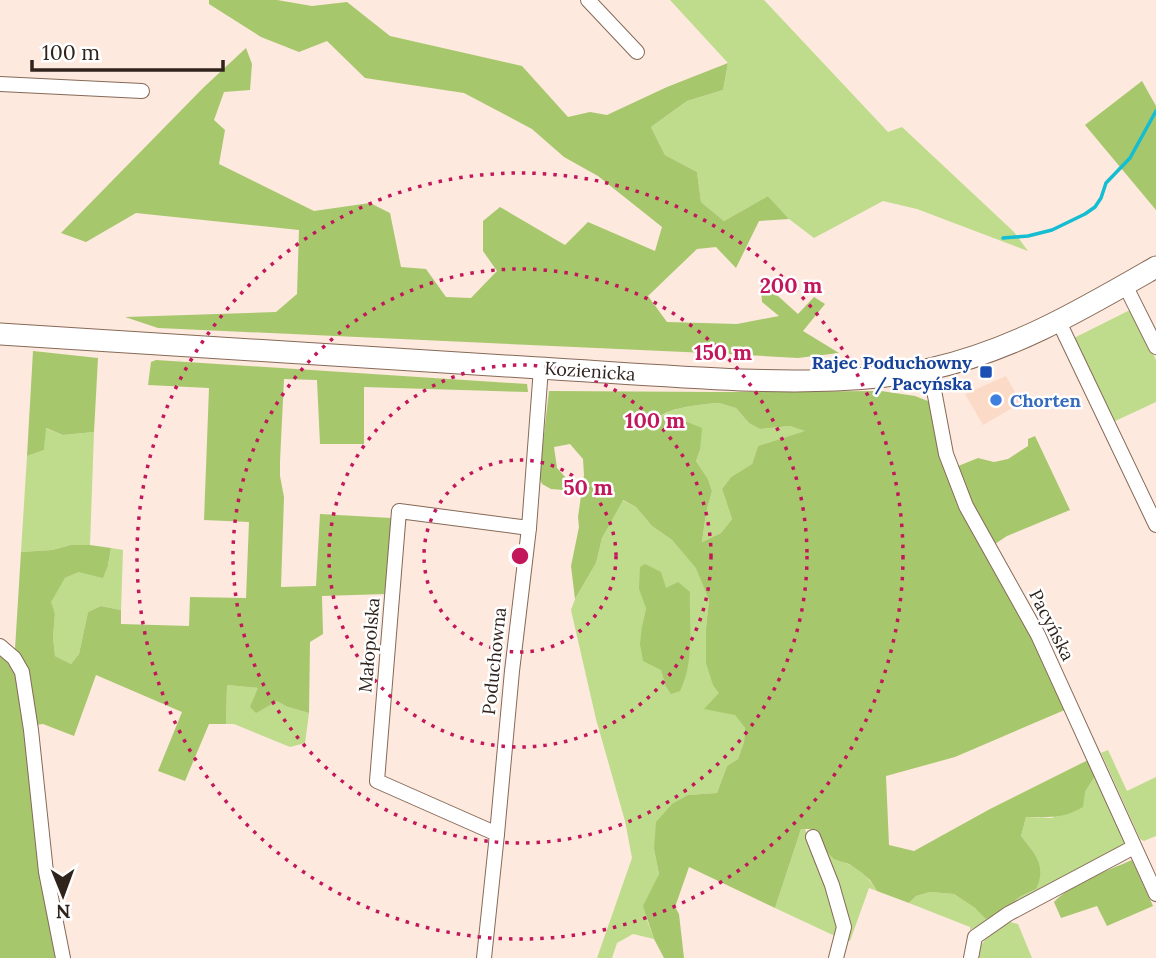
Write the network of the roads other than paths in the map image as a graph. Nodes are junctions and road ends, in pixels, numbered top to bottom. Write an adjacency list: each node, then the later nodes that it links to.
1 (588, 0): 2 (street)
2 (637, 52)
3 (0, 85): 4 (street)
4 (142, 91)
5 (1156, 267): 6 (main road, Kozienicka)
6 (1125, 285): 7 (main road, Kozienicka); 9 (street)
7 (1059, 322): 11 (main road, Kozienicka); 12 (street)
8 (0, 334): 10 (main road, Kozienicka)
9 (1156, 346)
10 (541, 368): 11 (main road, Kozienicka); 13 (street, Poduchowna)
11 (930, 369): 17 (street, Pacyńska)
12 (1156, 524)
13 (529, 528): 15 (street, Poduchowna); 15 (street, Małopolska)
14 (0, 646): 19 (street)
15 (497, 834): 20 (street, Poduchowna)
16 (813, 837): 21 (street)
17 (1134, 847): 18 (street, Pacyńska); 22 (street)
18 (1156, 894)
19 (64, 958)
20 (484, 958)
21 (836, 958)
22 (971, 958)

